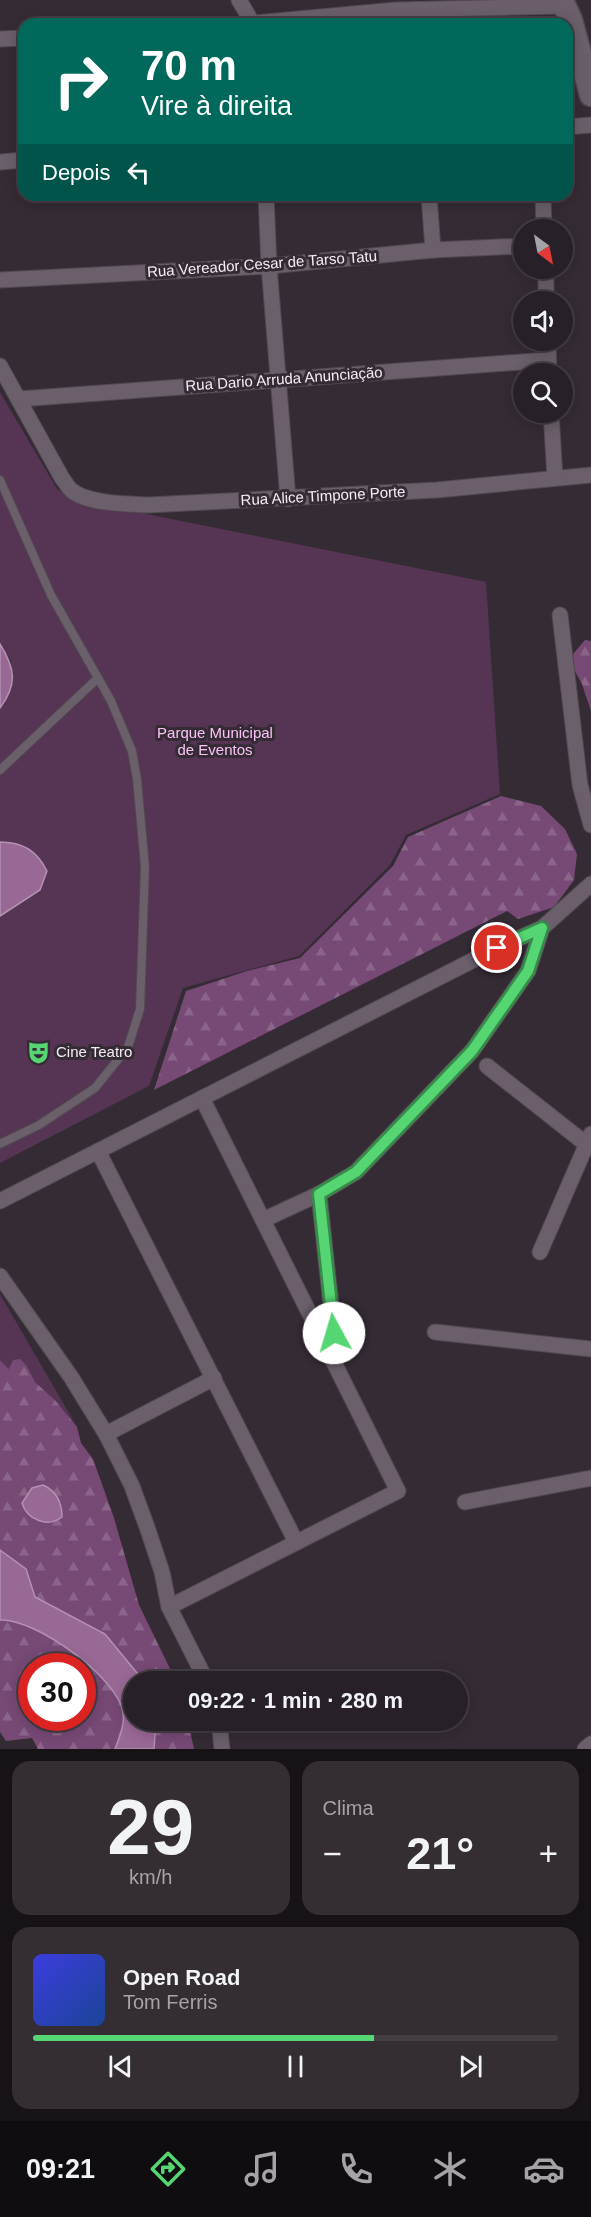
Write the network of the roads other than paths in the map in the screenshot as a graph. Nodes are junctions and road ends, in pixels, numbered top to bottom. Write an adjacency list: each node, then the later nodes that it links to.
1 (239, 0): 6 (street)
2 (324, 0): 5 (street)
3 (563, 3): 4 (street); 8 (street)
4 (391, 5): 5 (street)
5 (326, 16): 7 (street)
6 (250, 18)
7 (308, 18)
8 (570, 18)
9 (573, 28): 12 (street)
10 (18, 38): 11 (street)
11 (0, 39)
12 (591, 95)
13 (591, 125): 14 (street)
14 (573, 126)
15 (18, 160): 16 (street)
16 (0, 162)
17 (266, 201): 23 (street)
18 (429, 201): 22 (street)
19 (543, 201): 20 (street)
20 (544, 219)
21 (513, 246): 22 (street, Rua Vereador Cesar de Tarso Tatu)
22 (433, 250): 23 (street, Rua Vereador Cesar de Tarso Tatu)
23 (269, 266): 24 (street, Rua Vereador Cesar de Tarso Tatu); 27 (street)
24 (0, 280)
25 (0, 366): 28 (street)
26 (513, 369): 27 (street, Rua Dario Arruda Anunciação)
27 (279, 380): 28 (street, Rua Dario Arruda Anunciação); 33 (street)
28 (19, 399): 33 (street, Rua Alice Timpone Porte)
29 (552, 423): 31 (street)
30 (591, 475): 31 (street, Rua Alice Timpone Porte)
31 (555, 478): 33 (street, Rua Alice Timpone Porte)
32 (0, 480): 35 (lane)
33 (288, 499)
34 (560, 615): 37 (street)
35 (98, 678): 36 (lane); 43 (lane)
36 (0, 770)
37 (590, 820)
38 (591, 884): 39 (street)
39 (542, 928): 41 (street); 45 (street)
40 (487, 1066): 42 (street)
41 (202, 1098): 44 (street); 47 (street)
42 (589, 1139): 48 (street)
43 (0, 1144)
44 (98, 1151): 46 (street); 53 (street)
45 (319, 1194): 47 (street); 51 (street)
46 (0, 1201)
47 (263, 1220): 51 (street)
48 (540, 1252)
49 (0, 1276): 54 (street)
50 (435, 1332): 52 (street)
51 (327, 1347): 57 (street)
52 (591, 1349)
53 (214, 1378): 54 (street); 57 (street)
54 (106, 1434): 58 (street)
55 (591, 1478): 56 (street)
56 (465, 1502)
57 (296, 1542): 58 (street)
58 (169, 1607): 59 (street)
59 (201, 1671)
60 (220, 1731): 62 (street)
61 (591, 1743): 63 (street)
62 (222, 1749)
63 (585, 1749)

